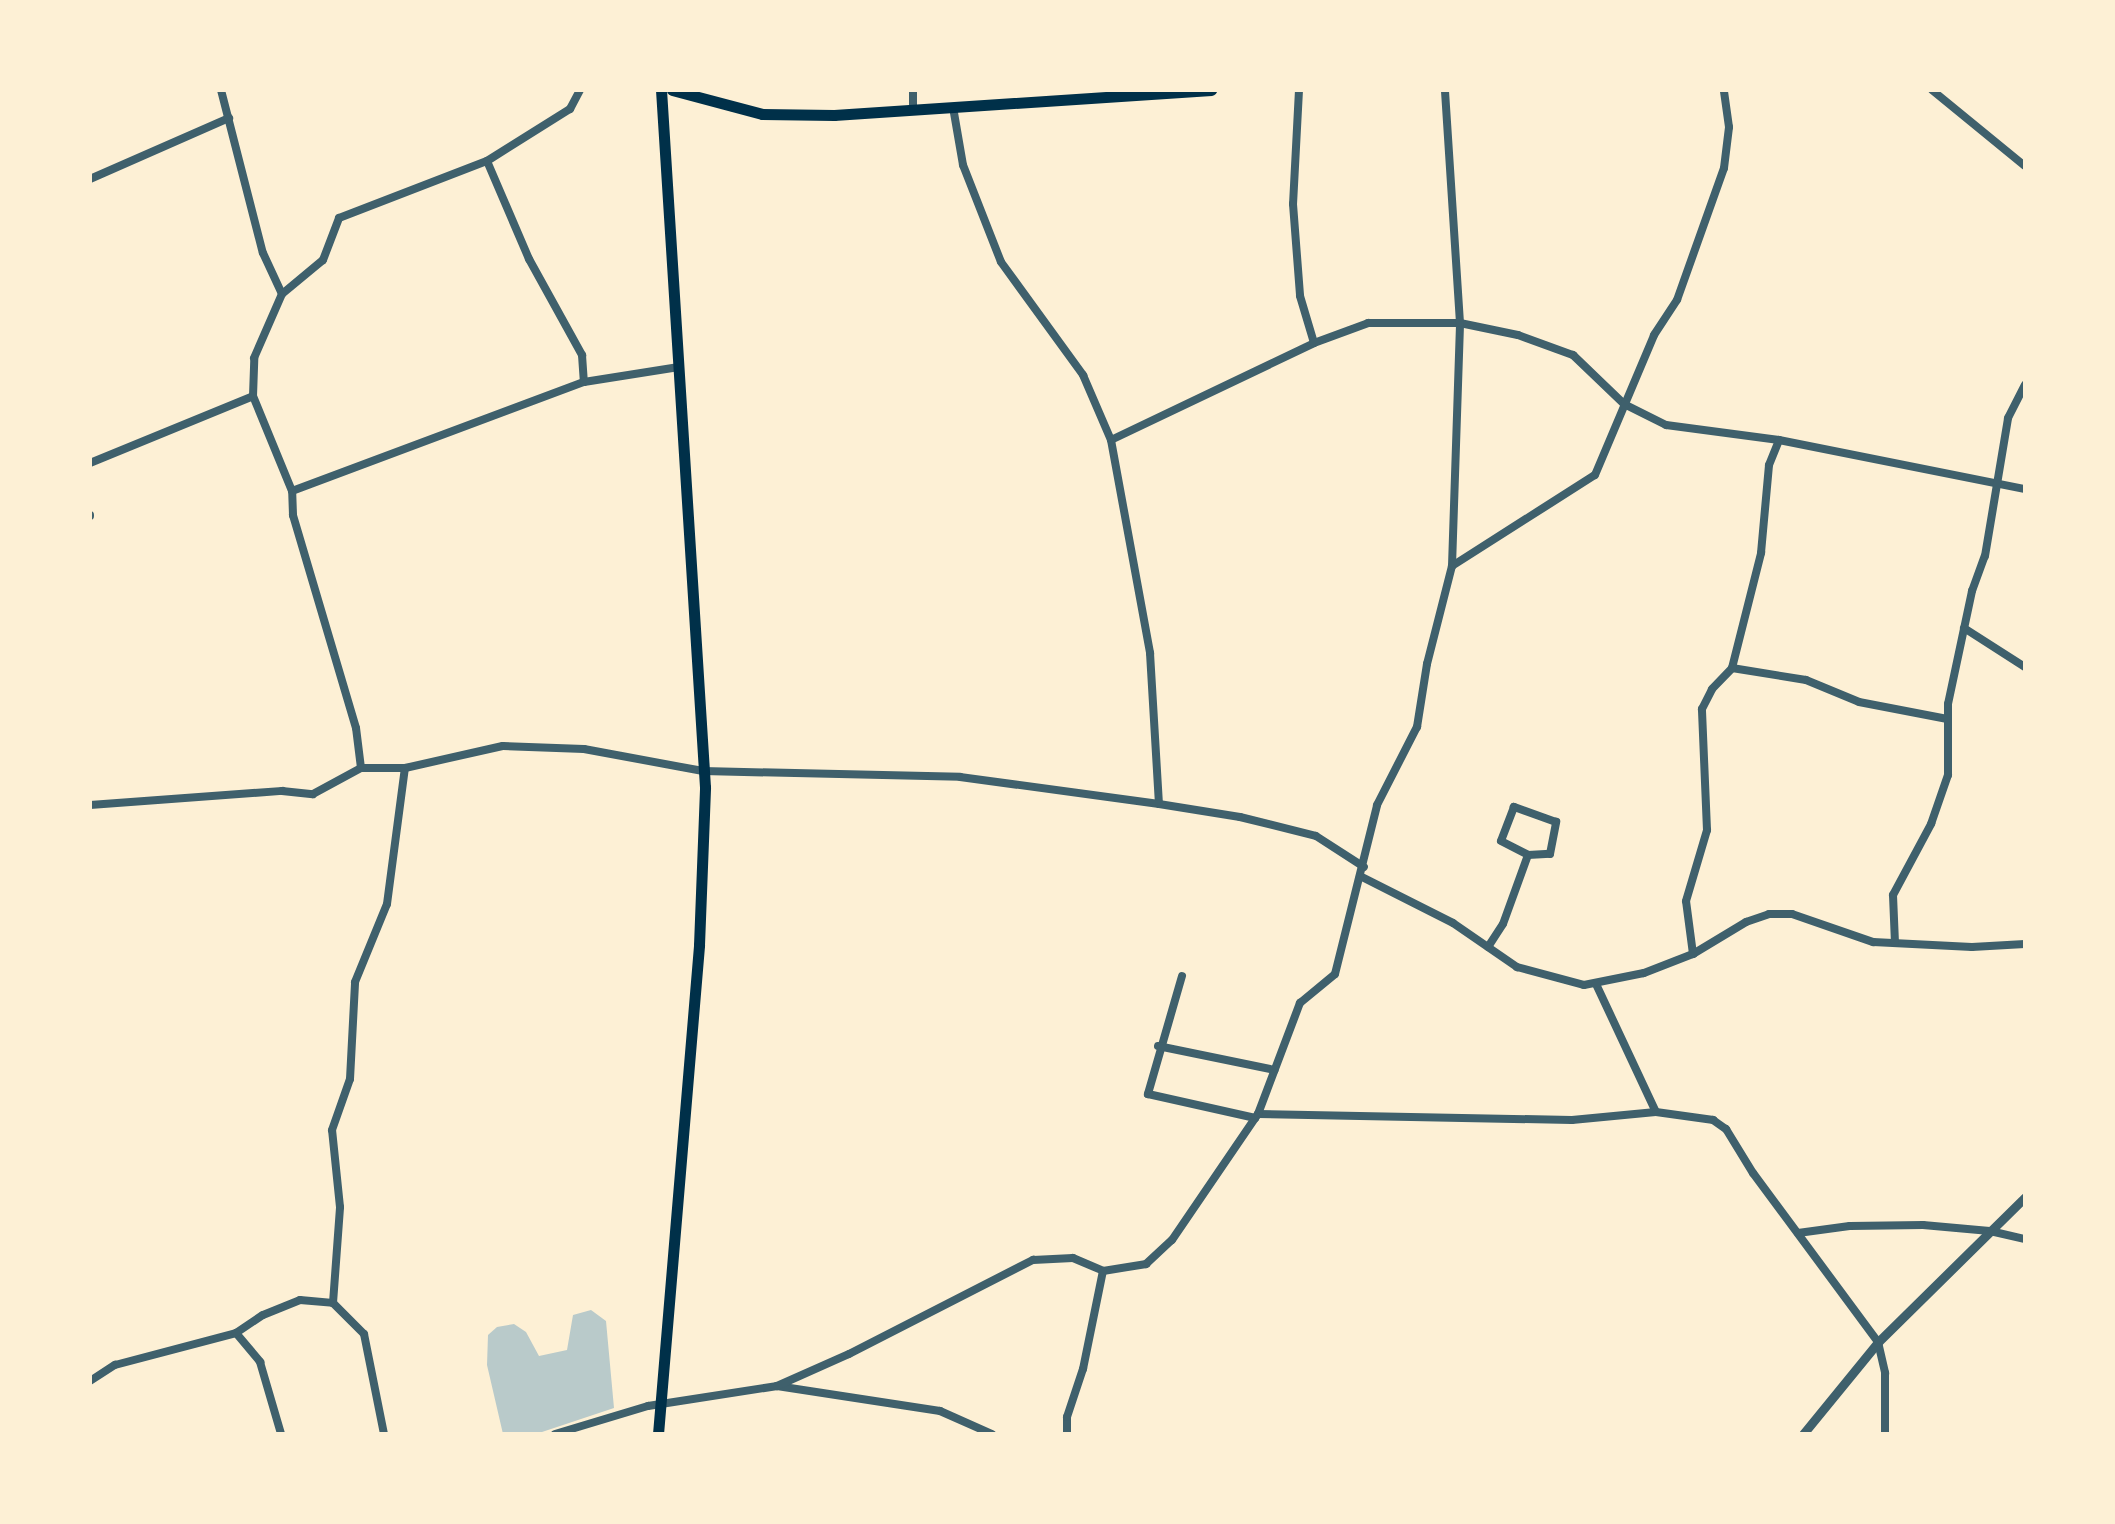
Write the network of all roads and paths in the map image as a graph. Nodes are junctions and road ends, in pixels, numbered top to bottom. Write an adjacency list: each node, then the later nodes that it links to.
1 (222, 90): 13 (street)
2 (580, 90): 14 (street)
3 (661, 90): 20 (main road)
4 (672, 90): 12 (main road)
5 (913, 90): 12 (street)
6 (1210, 90): 11 (main road)
7 (1298, 90): 19 (street)
8 (1446, 90): 18 (street)
9 (1724, 90): 24 (street)
10 (1932, 90): 15 (street)
11 (953, 107): 12 (main road); 25 (street)
12 (913, 109)
13 (229, 118): 16 (street); 17 (street)
14 (487, 160): 17 (street); 21 (street)
15 (2025, 166)
16 (90, 179)
17 (282, 294): 23 (street)
18 (1460, 323): 19 (street); 24 (street); 31 (street)
19 (1314, 343): 25 (street)
20 (679, 367): 21 (street); 38 (main road)
21 (584, 382): 30 (street)
22 (2025, 385): 28 (street)
23 (253, 396): 27 (street); 30 (street)
24 (1624, 404): 26 (street); 31 (street)
25 (1111, 440): 39 (street)
26 (1780, 440): 28 (street); 34 (street)
27 (90, 463)
28 (2000, 481): 29 (street); 32 (street)
29 (2025, 489)
30 (292, 491): 36 (street)
31 (1452, 566): 42 (street)
32 (1964, 628): 33 (street); 35 (street)
33 (2025, 667)
34 (1732, 668): 35 (street); 46 (street)
35 (1947, 720): 43 (street)
36 (361, 768): 37 (street); 40 (street)
37 (405, 768): 38 (street); 58 (street)
38 (703, 771): 39 (street); 63 (main road)
39 (1159, 804): 42 (street)
40 (90, 805)
41 (1528, 855): 41 (street); 45 (street)
42 (1362, 871): 45 (street); 50 (street)
43 (1895, 943): 44 (street); 46 (street)
44 (2025, 944)
45 (1488, 947): 48 (street)
46 (1692, 954): 48 (street)
47 (1182, 976): 49 (street)
48 (1596, 984): 51 (street)
49 (1158, 1046): 50 (street); 52 (street)
50 (1275, 1070): 52 (street)
51 (1656, 1112): 52 (street); 55 (street)
52 (1256, 1116): 57 (street)
53 (2025, 1197): 54 (street)
54 (1990, 1231): 55 (street); 56 (street); 60 (street)
55 (1798, 1233): 60 (street)
56 (2025, 1240)
57 (1103, 1271): 62 (street); 69 (street)
58 (333, 1302): 59 (street); 65 (street)
59 (236, 1333): 61 (street); 64 (street)
60 (1878, 1342): 70 (street); 71 (street)
61 (90, 1381)
62 (777, 1386): 63 (street); 68 (street)
63 (663, 1405): 66 (street); 67 (main road)
64 (281, 1434)
65 (384, 1434)
66 (555, 1434)
67 (658, 1434)
68 (992, 1434)
69 (1067, 1434)
70 (1803, 1434)
71 (1885, 1434)

